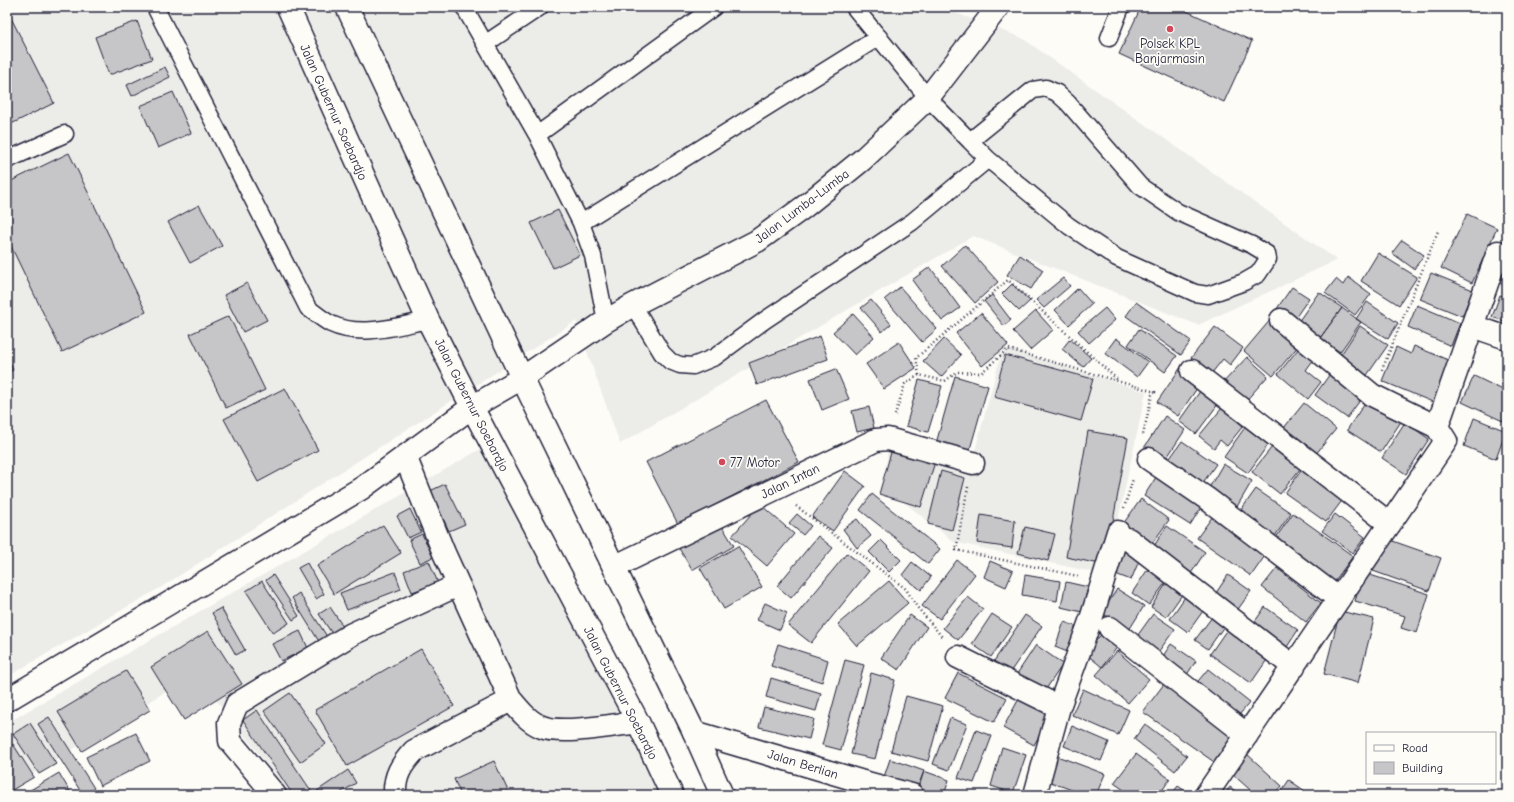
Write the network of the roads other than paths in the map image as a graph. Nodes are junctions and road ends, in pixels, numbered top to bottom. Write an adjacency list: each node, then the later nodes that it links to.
1 (155, 7): 22 (lane)
2 (288, 7): 22 (main road, Jalan Gubernur Soebardjo)
3 (347, 7): 28 (main road)
4 (464, 7): 12 (lane)
5 (540, 7): 12 (lane)
6 (714, 7): 15 (lane)
7 (854, 7): 10 (lane)
8 (998, 7): 13 (main road, Jalan Lumba-Lumba)
9 (1121, 7): 11 (lane)
10 (879, 37): 13 (lane); 19 (lane)
11 (1109, 38)
12 (485, 44): 15 (lane)
13 (928, 98): 16 (lane); 21 (main road, Jalan Lumba-Lumba)
14 (65, 134): 18 (lane)
15 (537, 135): 19 (lane)
16 (970, 140): 17 (lane); 17 (lane)
17 (988, 159): 21 (lane)
18 (7, 160)
19 (581, 223): 24 (lane)
20 (1498, 252): 25 (main road)
21 (633, 305): 24 (main road, Jalan Lumba-Lumba)
22 (428, 320): 29 (main road, Jalan Gubernur Soebardjo)
23 (1281, 320): 30 (main road)
24 (606, 321): 28 (main road, Jalan Lumba-Lumba)
25 (1472, 326): 26 (main road); 30 (main road)
26 (1507, 338)
27 (1192, 371): 34 (main road)
28 (522, 378): 29 (main road, Jalan Lumba-Lumba); 35 (main road)
29 (472, 407): 31 (main road, Jalan Lumba-Lumba); 44 (main road, Jalan Gubernur Soebardjo)
30 (1437, 426): 34 (main road)
31 (404, 456): 36 (main road); 41 (main road, Jalan Lumba-Lumba)
32 (1149, 459): 37 (main road)
33 (973, 463): 35 (main road, Jalan Intan)
34 (1390, 524): 37 (main road)
35 (614, 567): 45 (main road)
36 (458, 585): 42 (main road); 47 (main road)
37 (1339, 599): 40 (main road)
38 (1110, 628): 46 (main road)
39 (958, 657): 43 (main road)
40 (1294, 667): 43 (main road); 46 (main road)
41 (7, 700)
42 (511, 700): 44 (main road); 48 (main road)
43 (1059, 707): 52 (main road)
44 (638, 722): 49 (main road, Jalan Gubernur Soebardjo)
45 (694, 732): 50 (main road); 51 (main road, Jalan Berlian)
46 (1247, 735): 53 (main road)
47 (276, 795)
48 (395, 795)
49 (672, 795)
50 (722, 795)
51 (912, 795)
52 (1034, 795)
53 (1206, 795)

